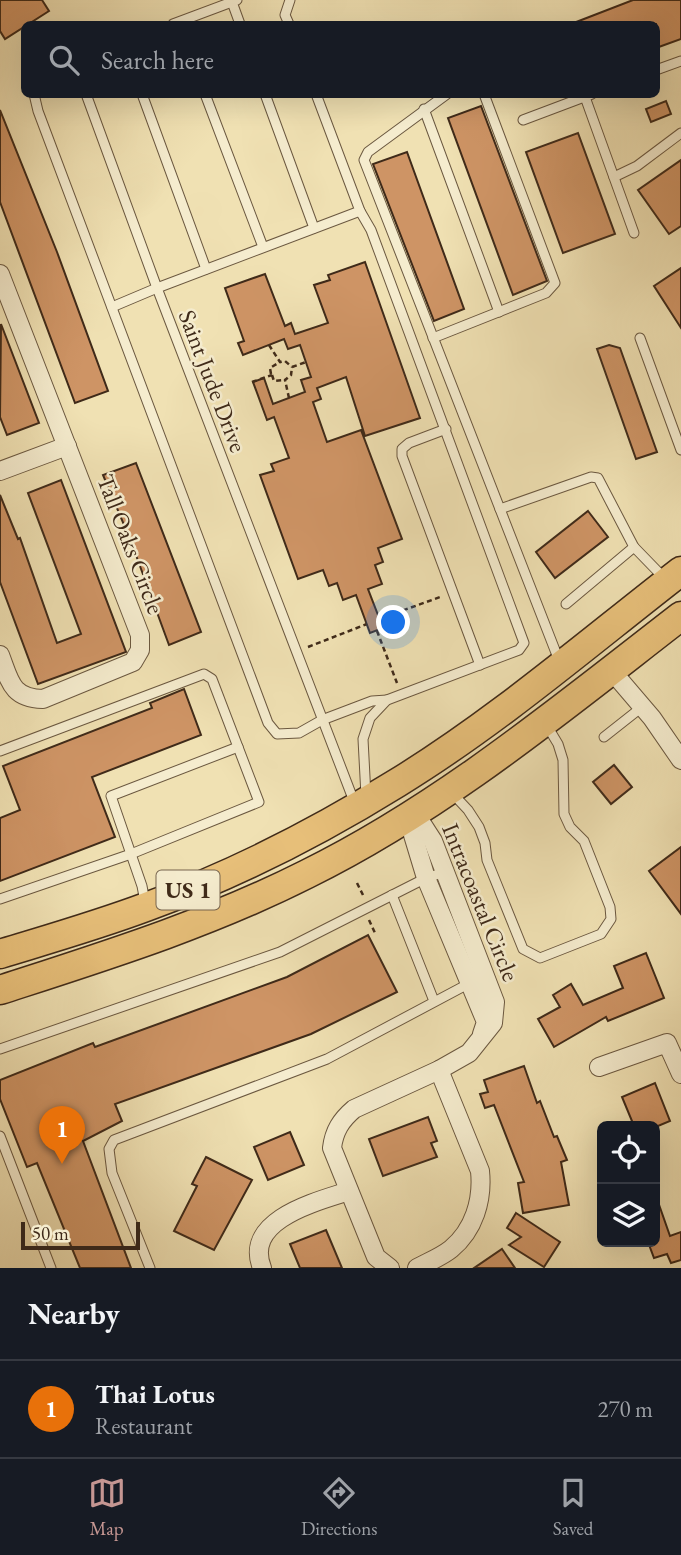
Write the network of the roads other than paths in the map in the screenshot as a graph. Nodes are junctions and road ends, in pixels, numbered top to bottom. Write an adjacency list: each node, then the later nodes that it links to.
1 (290, 0): 5 (lane)
2 (234, 1): 3 (lane); 4 (lane)
3 (184, 21)
4 (239, 21)
5 (288, 21)
6 (681, 61): 7 (lane)
7 (660, 69)
8 (35, 98): 29 (lane)
9 (87, 98): 28 (lane)
10 (143, 98): 26 (lane)
11 (207, 98): 25 (lane)
12 (266, 98): 23 (lane)
13 (318, 98): 22 (lane)
14 (441, 98): 18 (lane)
15 (486, 98): 30 (lane)
16 (584, 98): 19 (lane)
17 (590, 98): 21 (lane)
18 (424, 109): 30 (lane); 31 (lane)
19 (523, 120)
20 (681, 133): 21 (lane)
21 (614, 177): 24 (lane)
22 (360, 211): 23 (lane, Saint Jude Drive); 33 (lane)
23 (314, 228): 25 (lane, Saint Jude Drive)
24 (634, 233)
25 (263, 247): 26 (lane, Saint Jude Drive)
26 (206, 269): 28 (lane, Saint Jude Drive)
27 (0, 274): 34 (street, Tall Oaks Circle)
28 (157, 288): 29 (lane); 48 (lane, Saint Jude Drive)
29 (112, 307): 48 (lane)
30 (499, 312): 31 (lane)
31 (433, 338): 37 (lane)
32 (640, 338): 35 (lane)
33 (446, 429): 43 (lane); 43 (lane)
34 (67, 446): 36 (street); 42 (street, Tall Oaks Circle)
35 (681, 450)
36 (0, 471)
37 (500, 509): 38 (lane); 44 (lane)
38 (634, 547): 39 (lane); 40 (lane)
39 (674, 576): 44 (main road, US 1)
40 (566, 604)
41 (681, 615): 45 (main road, US 1)
42 (0, 655)
43 (480, 664): 46 (lane)
44 (560, 665): 53 (main road, US 1)
45 (611, 670): 47 (street); 49 (main road, US 1)
46 (387, 700): 48 (lane); 56 (lane)
47 (642, 707): 50 (lane); 54 (street)
48 (323, 720): 56 (lane, Saint Jude Drive)
49 (544, 721): 55 (main road, US 1); 55 (lane)
50 (604, 737)
51 (237, 747): 52 (lane); 59 (lane); 59 (lane)
52 (0, 751)
53 (434, 759): 56 (main road, US 1); 57 (main road)
54 (681, 760)
55 (449, 790): 57 (main road, US 1)
56 (360, 804): 58 (main road); 64 (main road, US 1)
57 (415, 813): 58 (main road, US 1); 60 (street, Intracoastal Circle); 61 (street, Intracoastal Circle)
58 (350, 851): 66 (main road, US 1)
59 (131, 854): 63 (lane); 64 (lane)
60 (444, 872): 61 (lane); 67 (street, Intracoastal Circle)
61 (426, 878): 62 (lane); 67 (street, Intracoastal Circle)
62 (392, 895): 69 (lane); 70 (lane)
63 (0, 899)
64 (146, 907): 65 (main road, US 1); 66 (main road)
65 (0, 954)
66 (104, 957): 68 (main road, US 1)
67 (477, 980): 69 (lane); 72 (street, Intracoastal Circle)
68 (0, 990)
69 (434, 1001): 77 (lane)
70 (0, 1049)
71 (599, 1067): 73 (street)
72 (439, 1070): 75 (street, Intracoastal Circle); 80 (street)
73 (681, 1074)
74 (0, 1136): 76 (lane)
75 (349, 1191): 78 (street); 79 (street, Intracoastal Circle)
76 (51, 1268)
77 (149, 1268)
78 (262, 1268)
79 (390, 1268)
80 (417, 1268)

